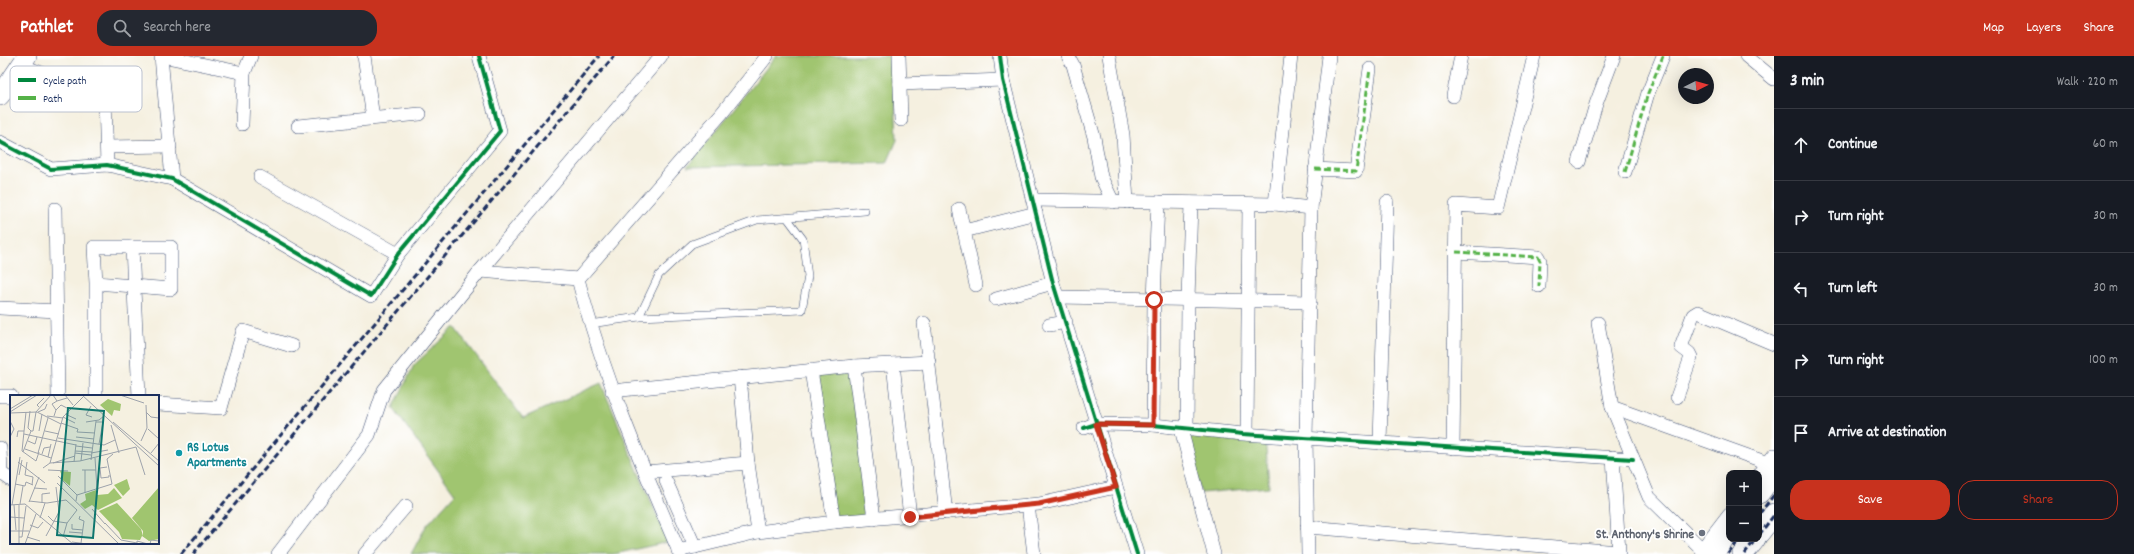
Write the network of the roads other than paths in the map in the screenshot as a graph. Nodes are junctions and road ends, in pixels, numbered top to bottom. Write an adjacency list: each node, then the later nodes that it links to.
1 (161, 56): 22 (street); 36 (street)
2 (251, 56): 22 (street)
3 (364, 56): 31 (street)
4 (479, 56): 60 (street)
5 (661, 56): 61 (street)
6 (767, 56): 62 (street)
7 (899, 56): 26 (street)
8 (1000, 56): 24 (street)
9 (1068, 56): 45 (street)
10 (1109, 56): 45 (street)
11 (1291, 56): 50 (street)
12 (1329, 56): 40 (street)
13 (1461, 56): 28 (street)
14 (1534, 56): 59 (street)
15 (1614, 56): 38 (street)
16 (1663, 56): 41 (street)
17 (1746, 56): 23 (street)
18 (1767, 56): 23 (street)
19 (24, 60): 20 (street)
20 (37, 66)
21 (1370, 69): 40 (street)
22 (244, 73): 33 (street)
23 (1769, 74)
24 (1003, 80): 26 (street); 44 (street)
25 (10, 81): 27 (main road)
26 (900, 84): 32 (street)
27 (0, 96)
28 (1453, 96)
29 (106, 112): 37 (street)
30 (420, 114): 31 (street)
31 (373, 118): 34 (street)
32 (901, 120)
33 (242, 124)
34 (298, 126)
35 (0, 142): 39 (street)
36 (170, 146): 37 (street); 43 (street)
37 (107, 147): 39 (street)
38 (1579, 162)
39 (107, 165): 43 (street)
40 (1315, 169): 51 (street)
41 (1625, 172)
42 (260, 177): 60 (street)
43 (172, 179): 60 (street)
44 (1033, 200): 45 (street); 55 (street)
45 (1120, 202): 46 (street)
46 (1158, 202): 48 (street); 70 (street)
47 (1387, 202): 101 (street)
48 (1191, 203): 49 (street); 71 (street)
49 (1249, 204): 50 (street); 72 (street)
50 (1275, 204): 51 (street)
51 (1310, 208): 73 (street)
52 (55, 209): 75 (street)
53 (959, 209): 57 (street)
54 (864, 211): 56 (lane)
55 (1036, 213): 57 (street); 64 (street)
56 (788, 218): 76 (lane); 76 (lane)
57 (964, 231): 66 (street)
58 (132, 247): 63 (street); 65 (street); 65 (street)
59 (1456, 252): 67 (street); 103 (street)
60 (398, 254)
61 (480, 271): 62 (street); 131 (street)
62 (578, 278): 80 (street)
63 (96, 283): 65 (street); 91 (street)
64 (1054, 283): 68 (street); 69 (street)
65 (134, 285): 92 (street)
66 (976, 285)
67 (1539, 286)
68 (1059, 297): 70 (street); 77 (street)
69 (996, 299)
70 (1154, 300): 71 (street); 96 (street)
71 (1188, 300): 72 (street); 98 (street)
72 (1249, 302): 73 (street); 99 (street)
73 (1310, 302): 100 (street)
74 (0, 308): 75 (street)
75 (57, 311): 90 (street)
76 (638, 317): 80 (lane)
77 (1066, 322): 81 (street); 97 (street)
78 (924, 323): 84 (street)
79 (1598, 323): 95 (street)
80 (590, 324): 89 (street)
81 (1049, 325)
82 (1774, 344): 93 (street)
83 (292, 346): 94 (street)
84 (929, 362): 85 (street); 116 (street)
85 (893, 364): 86 (street); 118 (street)
86 (854, 366): 87 (street); 119 (street)
87 (811, 370): 88 (street); 121 (street)
88 (740, 377): 89 (street); 106 (street)
89 (612, 391): 108 (street)
90 (58, 395)
91 (96, 395)
92 (139, 395)
93 (1677, 397)
94 (159, 404)
95 (1612, 406): 105 (street); 107 (street)
96 (1153, 425): 97 (street); 98 (street)
97 (1090, 426): 113 (street)
98 (1184, 429): 99 (street); 135 (street)
99 (1247, 434): 100 (street)
100 (1306, 438): 101 (street); 122 (street)
101 (1380, 443): 103 (street)
102 (0, 448): 110 (street)
103 (1453, 448): 104 (street)
104 (1612, 457): 105 (street); 122 (street)
105 (1633, 459): 130 (street)
106 (748, 463): 108 (street); 125 (street)
107 (1772, 464): 109 (street); 112 (main road)
108 (645, 472): 129 (street)
109 (1762, 472)
110 (10, 479)
111 (666, 481): 128 (street)
112 (1762, 486)
113 (1116, 487): 114 (street); 134 (street)
114 (1028, 505): 116 (street); 133 (street)
115 (406, 506): 132 (street)
116 (946, 513): 118 (street)
117 (1774, 514): 124 (main road)
118 (910, 517): 119 (street)
119 (874, 519): 121 (street)
120 (1726, 519): 130 (street)
121 (834, 522): 125 (street)
122 (1307, 527): 136 (street)
123 (737, 529): 128 (street)
124 (1762, 529)
125 (758, 532): 128 (street)
126 (1726, 535): 130 (main road)
127 (1753, 542): 137 (main road)
128 (694, 544): 129 (street)
129 (679, 552)
130 (1707, 552)
131 (278, 554)
132 (365, 554)
133 (1034, 554)
134 (1137, 554)
135 (1214, 554)
136 (1308, 554)
137 (1743, 554)

